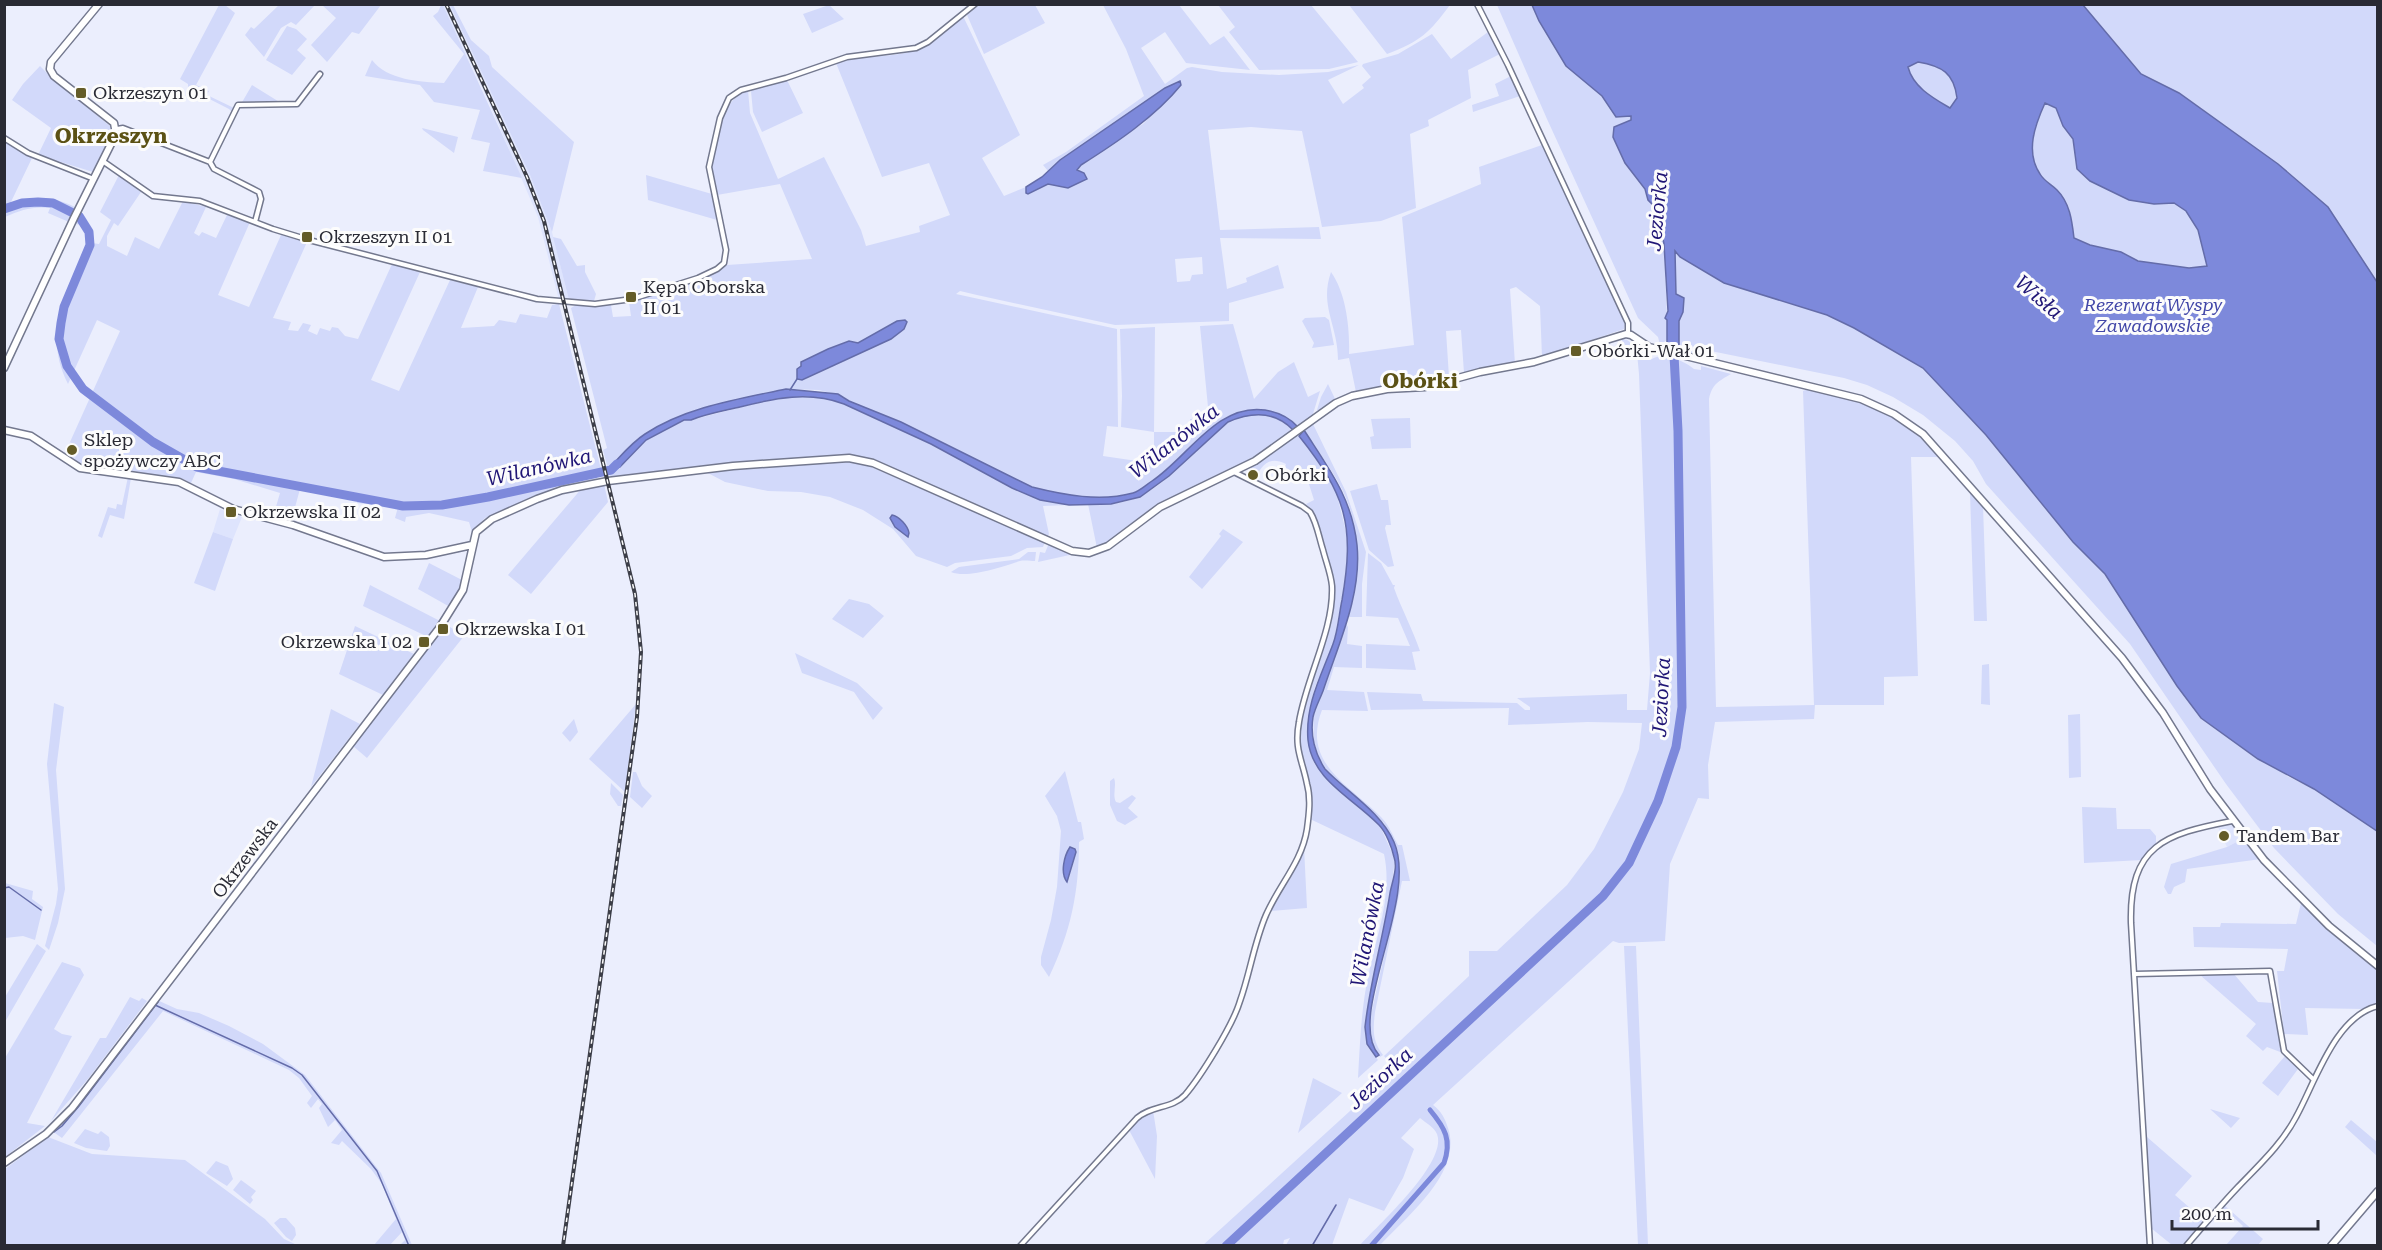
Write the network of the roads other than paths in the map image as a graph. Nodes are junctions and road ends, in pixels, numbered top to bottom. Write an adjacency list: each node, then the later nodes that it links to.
1 (99, 4): 5 (street)
2 (975, 4): 10 (street)
3 (1477, 4): 11 (street)
4 (320, 74): 8 (street)
5 (117, 129): 7 (street); 8 (street)
6 (4, 138): 9 (street)
7 (104, 162): 9 (street); 10 (street)
8 (210, 162): 10 (street)
9 (94, 179): 12 (street)
10 (255, 222)
11 (1628, 334): 14 (street); 16 (street)
12 (4, 369)
13 (4, 430): 15 (street)
14 (1234, 472): 15 (street); 23 (street)
15 (472, 545): 21 (street, Okrzewska)
16 (2232, 820): 17 (street); 18 (street)
17 (2378, 966)
18 (2135, 974): 20 (street); 24 (street)
19 (2378, 1006): 20 (street)
20 (2313, 1079): 25 (street)
21 (4, 1163)
22 (2378, 1191): 26 (street)
23 (1020, 1245)
24 (2150, 1245)
25 (2186, 1245)
26 (2331, 1245)

